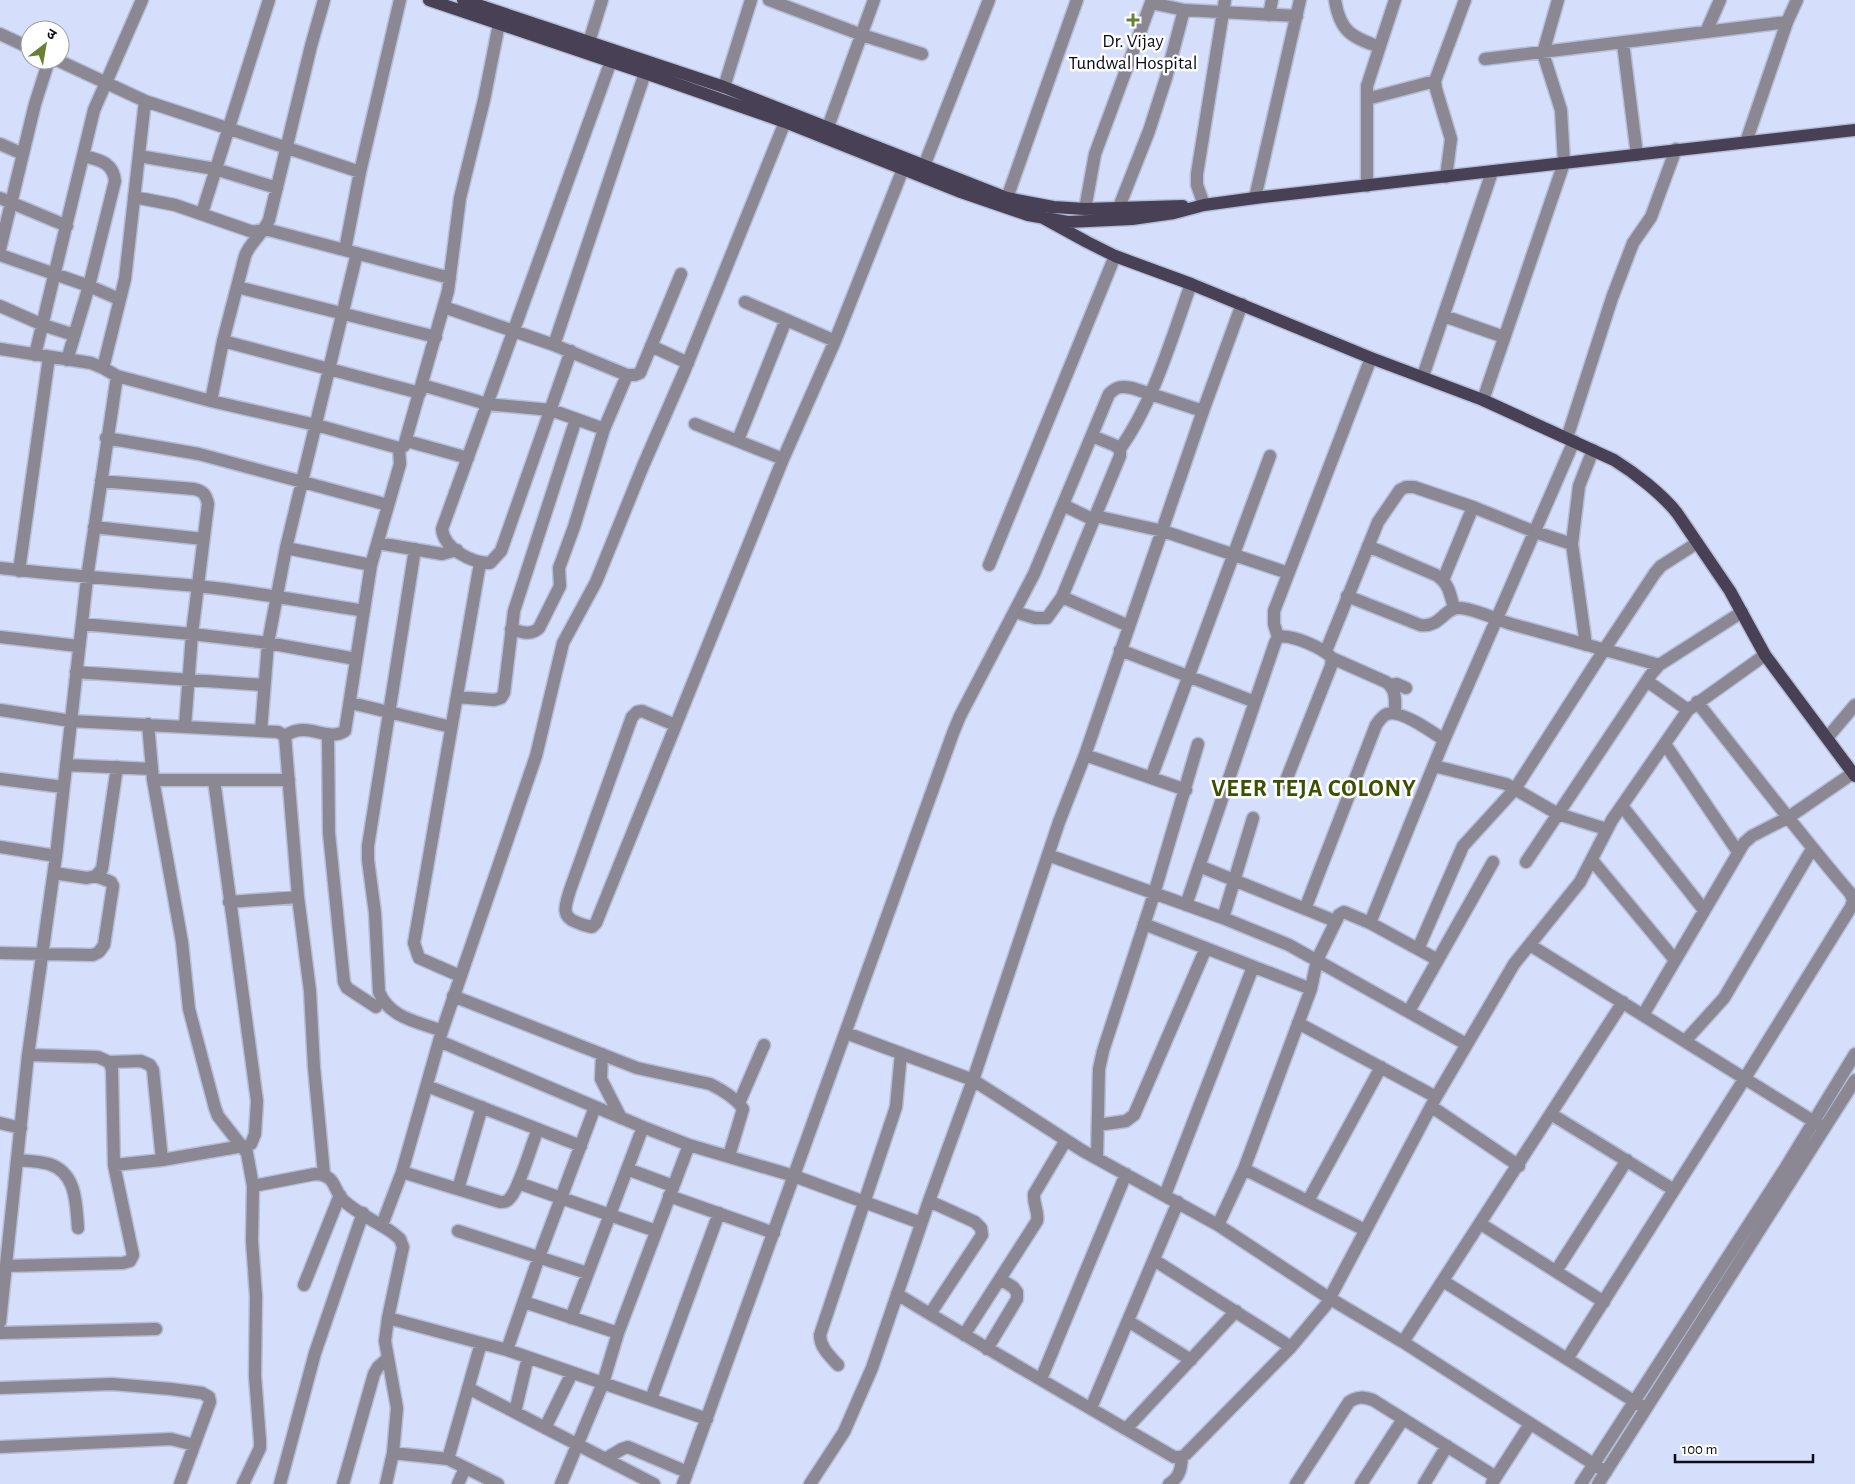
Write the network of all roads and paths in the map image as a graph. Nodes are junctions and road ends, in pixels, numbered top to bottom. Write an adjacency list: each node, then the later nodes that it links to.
1 (142, 0): 44 (street)
2 (268, 0): 50 (street)
3 (324, 0): 54 (street)
4 (400, 0): 64 (street)
5 (429, 0): 28 (main road)
6 (463, 0): 32 (main road)
7 (602, 0): 32 (street)
8 (751, 0): 45 (street)
9 (769, 0): 31 (street)
10 (874, 0): 31 (street)
11 (989, 0): 61 (street)
12 (1077, 0): 70 (street)
13 (1225, 0): 24 (street)
14 (1272, 0): 25 (street)
15 (1300, 0): 26 (street)
16 (1335, 0): 35 (street)
17 (1395, 0): 35 (street)
18 (1465, 0): 43 (street)
19 (1558, 0): 36 (street)
20 (1720, 0): 29 (street)
21 (1797, 0): 27 (street)
22 (1151, 1): 23 (street); 76 (street)
23 (1184, 10): 24 (street); 75 (street)
24 (1222, 13): 25 (street); 74 (street)
25 (1269, 15): 26 (street)
26 (1297, 16): 71 (street)
27 (1787, 22): 29 (street); 52 (street)
28 (500, 24): 39 (main road); 88 (street)
29 (1706, 32): 34 (street)
30 (0, 34): 33 (street)
31 (862, 35): 37 (street); 49 (street)
32 (589, 42): 45 (main road)
33 (20, 43)
34 (1623, 43): 36 (street); 57 (street)
35 (1379, 47): 46 (street)
36 (1543, 53): 38 (street); 60 (street)
37 (922, 54)
38 (1485, 59)
39 (611, 61): 42 (main road); 101 (street)
40 (70, 66): 44 (street)
41 (46, 70): 56 (street)
42 (645, 73): 48 (main road); 107 (street)
43 (1435, 81): 46 (street); 66 (street)
44 (105, 82): 47 (street); 58 (street)
45 (724, 87): 49 (main road)
46 (1366, 99): 67 (street)
47 (145, 101): 50 (street); 59 (street)
48 (785, 122): 63 (main road); 115 (street)
49 (828, 127): 61 (main road)
50 (227, 128): 54 (street); 62 (street)
51 (1855, 130): 52 (main road)
52 (1746, 142): 55 (main road)
53 (0, 144): 56 (street)
54 (287, 148): 64 (street); 68 (street)
55 (1676, 149): 57 (main road); 135 (street)
56 (23, 154): 72 (street)
57 (1637, 155): 60 (main road)
58 (84, 156): 79 (street); 90 (street)
59 (139, 156): 62 (street); 69 (street)
60 (1564, 163): 65 (main road); 104 (street)
61 (924, 166): 70 (main road)
62 (215, 169): 68 (street); 77 (street)
63 (902, 169): 78 (main road); 105 (street)
64 (360, 172): 82 (street)
65 (1492, 172): 66 (main road); 98 (street)
66 (1446, 177): 67 (main road)
67 (1367, 186): 71 (main road)
68 (277, 188): 80 (street)
69 (134, 197): 80 (street); 92 (street)
70 (1007, 198): 73 (main road)
71 (1255, 198): 74 (main road)
72 (6, 200): 79 (street); 81 (street)
73 (1029, 204): 76 (main road); 78 (main road)
74 (1199, 206): 75 (main road); 78 (main road)
75 (1119, 207): 76 (main road)
76 (1085, 208)
77 (203, 210)
78 (1045, 219): 85 (main road)
79 (67, 226): 87 (street)
80 (265, 229): 82 (street); 91 (street)
81 (0, 249)
82 (344, 250): 83 (street)
83 (357, 253): 88 (street); 97 (street)
84 (0, 254): 87 (street)
85 (1115, 256): 89 (main road); 162 (street)
86 (680, 274): 108 (street)
87 (56, 275): 90 (street); 100 (street)
88 (450, 278): 96 (street)
89 (1191, 284): 94 (main road); 122 (street)
90 (89, 286): 92 (street); 102 (street)
91 (237, 287): 97 (street); 106 (street)
92 (119, 299): 116 (street)
93 (745, 302): 99 (street)
94 (1242, 304): 113 (main road); 127 (street)
95 (0, 306): 100 (street)
96 (444, 307): 101 (street); 103 (street)
97 (343, 313): 103 (street); 117 (street)
98 (1444, 316): 104 (street); 120 (street)
99 (786, 320): 105 (street); 134 (street)
100 (43, 325): 102 (street); 111 (street)
101 (514, 330): 107 (street); 125 (street)
102 (74, 335): 114 (street)
103 (436, 337): 121 (street)
104 (1504, 337): 123 (street)
105 (835, 340): 141 (street)
106 (223, 341): 117 (street); 124 (street)
107 (554, 345): 110 (street)
108 (650, 346): 115 (street); 118 (street)
109 (0, 349): 111 (street)
110 (570, 351): 118 (street); 126 (street)
111 (35, 355): 112 (street)
112 (49, 357): 114 (street); 164 (street)
113 (1371, 358): 120 (main road); 165 (street)
114 (67, 360): 116 (street)
115 (688, 363): 269 (street)
116 (103, 368): 119 (street)
117 (330, 369): 121 (street); 130 (street)
118 (627, 375): 131 (street)
119 (117, 376): 124 (street); 133 (street)
120 (1423, 376): 123 (main road)
121 (421, 389): 125 (street); 136 (street)
122 (1150, 394): 127 (street); 132 (street); 137 (street)
123 (1482, 400): 135 (main road)
124 (211, 401): 130 (street)
125 (487, 404): 126 (street); 140 (street)
126 (551, 410): 128 (street); 160 (street)
127 (1203, 411): 149 (street)
128 (576, 419): 131 (street); 179 (street)
129 (695, 424): 134 (street)
130 (316, 425): 136 (street); 143 (street)
131 (604, 428): 179 (street)
132 (1092, 436): 137 (street); 145 (street)
133 (106, 438): 142 (street); 143 (street)
134 (738, 440): 141 (street)
135 (1570, 440): 138 (main road); 150 (street)
136 (403, 444): 140 (street); 144 (street)
137 (1120, 449): 147 (street)
138 (1593, 450): 153 (main road); 154 (street)
139 (1270, 456): 159 (street)
140 (468, 458): 158 (street)
141 (783, 459): 209 (street)
142 (101, 481): 148 (street); 151 (street)
143 (303, 481): 144 (street); 156 (street)
144 (388, 505): 152 (street)
145 (1063, 505): 147 (street); 174 (street)
146 (1473, 507): 150 (street); 155 (street); 167 (street)
147 (1095, 516): 149 (street); 171 (street)
148 (94, 527): 151 (street); 166 (street)
149 (1163, 531): 159 (street); 178 (street)
150 (1534, 532): 154 (street); 176 (street)
151 (203, 539): 168 (street)
152 (378, 543): 157 (street); 161 (street)
153 (1698, 543): 175 (main road); 187 (street)
154 (1572, 544): 184 (street)
155 (1368, 546): 167 (street); 169 (street)
156 (286, 548): 161 (street); 170 (street)
157 (415, 549): 158 (street); 205 (street)
158 (457, 550): 160 (street)
159 (1233, 554): 165 (street); 193 (street)
160 (480, 563): 199 (street)
161 (371, 565): 173 (street)
162 (989, 565)
163 (0, 568): 164 (street)
164 (20, 571): 166 (street)
165 (1288, 574): 182 (street)
166 (86, 578): 168 (street); 177 (street)
167 (1443, 580): 172 (street)
168 (198, 586): 170 (street); 180 (street)
169 (1348, 596): 172 (street); 188 (street)
170 (277, 597): 173 (street); 183 (street)
171 (1062, 597): 174 (street); 178 (street)
172 (1454, 608): 176 (street)
173 (364, 612): 190 (street)
174 (1015, 612): 277 (street)
175 (1742, 612): 189 (main road); 191 (street)
176 (1497, 619): 184 (street); 216 (street)
177 (82, 624): 180 (street); 185 (street)
178 (1129, 626): 186 (street)
179 (511, 629): 199 (street)
180 (192, 634): 183 (street); 194 (street)
181 (0, 637): 185 (street)
182 (1278, 637): 188 (street); 200 (street)
183 (268, 643): 190 (street); 196 (street)
184 (1586, 645): 187 (street)
185 (78, 646): 192 (street)
186 (1120, 650): 193 (street); 219 (street)
187 (1604, 650): 191 (street); 231 (street)
188 (1329, 654): 197 (street); 229 (street)
189 (1765, 655): 203 (street); 215 (main road)
190 (356, 659): 201 (street)
191 (1659, 665): 195 (street)
192 (76, 672): 194 (street); 207 (street)
193 (1188, 676): 200 (street); 225 (street)
194 (188, 680): 196 (street); 210 (street)
195 (1647, 681): 203 (street); 234 (street)
196 (264, 685): 212 (street)
197 (1390, 685): 198 (street); 206 (street)
198 (1406, 688)
199 (457, 697): 211 (street)
200 (1255, 702): 246 (street)
201 (350, 704): 205 (street); 213 (street)
202 (1855, 705): 215 (street)
203 (1693, 706): 218 (street); 235 (street)
204 (0, 710): 207 (street)
205 (388, 712): 211 (street); 278 (street)
206 (1395, 713): 216 (street); 254 (street)
207 (70, 721): 208 (street); 220 (street)
208 (148, 724): 210 (street); 223 (street)
209 (675, 725): 209 (street)
210 (185, 726): 212 (street)
211 (451, 726): 269 (street)
212 (261, 731): 214 (street)
213 (328, 734): 214 (street); 273 (street)
214 (285, 736): 228 (street)
215 (1827, 738): 224 (main road)
216 (1444, 740): 221 (street)
217 (1198, 744): 232 (street)
218 (1665, 744): 233 (street); 240 (street)
219 (1085, 755): 225 (street); 241 (street)
220 (66, 765): 222 (street); 230 (street)
221 (1434, 766): 231 (street); 258 (street)
222 (117, 767): 223 (street); 248 (street)
223 (152, 774): 227 (street); 307 (street)
224 (1854, 774): 235 (street)
225 (1151, 778): 232 (street)
226 (0, 779): 230 (street)
227 (214, 780): 228 (street); 252 (street)
228 (289, 780): 251 (street)
229 (1285, 783)
230 (63, 787): 242 (street)
231 (1515, 789): 234 (street); 262 (street)
232 (1186, 790): 250 (street)
233 (1622, 806): 237 (street); 255 (street)
234 (1558, 814): 237 (street); 245 (street)
235 (1789, 817): 239 (street); 240 (street)
236 (1254, 818): 249 (street)
237 (1606, 829): 243 (street)
238 (0, 847): 242 (street)
239 (1812, 849): 279 (street); 288 (street)
240 (1738, 852): 255 (street)
241 (1048, 855): 250 (street); 289 (street)
242 (56, 856): 247 (street)
243 (1592, 860): 260 (street); 267 (street)
244 (1493, 862): 266 (street)
245 (1526, 862)
246 (1200, 866): 249 (street); 253 (street)
247 (54, 873): 248 (street); 264 (street)
248 (96, 876): 264 (street)
249 (1235, 879): 254 (street); 256 (street)
250 (1154, 894): 253 (street); 259 (street)
251 (298, 897): 252 (street); 319 (street)
252 (229, 902): 307 (street)
253 (1186, 905): 256 (street)
254 (1305, 908): 257 (street)
255 (1704, 910): 267 (street)
256 (1223, 918): 265 (street)
257 (1335, 921): 258 (street); 265 (street)
258 (1370, 923): 262 (street)
259 (1144, 924): 261 (street); 300 (street)
260 (1530, 945): 272 (street); 280 (street)
261 (1206, 948): 268 (street); 300 (street)
262 (1418, 949): 266 (street)
263 (0, 953): 264 (street)
264 (44, 954): 285 (street)
265 (1317, 960): 270 (street); 274 (street)
266 (1438, 960): 274 (street)
267 (1675, 960): 275 (street)
268 (1253, 967): 270 (street); 328 (street)
269 (460, 976): 271 (street)
270 (1311, 989): 276 (street)
271 (453, 996): 278 (street); 283 (street)
272 (1622, 1002): 275 (street); 296 (street)
273 (376, 1007)
274 (1409, 1012): 280 (street)
275 (1643, 1015): 279 (street)
276 (1298, 1023): 287 (street); 317 (street)
277 (846, 1033): 282 (street); 321 (street)
278 (441, 1036): 291 (street); 295 (street)
279 (1684, 1041): 288 (street)
280 (1466, 1044): 292 (street)
281 (764, 1045): 293 (street)
282 (901, 1053): 289 (street); 332 (street)
283 (602, 1054): 293 (street); 297 (street)
284 (1855, 1054): 298 (street)
285 (28, 1055): 286 (street); 301 (street)
286 (109, 1062): 312 (street); 314 (street)
287 (1381, 1067): 292 (street); 331 (street)
288 (1745, 1078): 298 (street); 325 (street)
289 (973, 1080): 305 (street); 330 (street)
290 (1855, 1080): 303 (street)
291 (427, 1086): 294 (street); 318 (street)
292 (1434, 1102): 315 (street); 342 (street)
293 (739, 1103): 309 (street)
294 (482, 1107): 304 (street); 324 (street)
295 (595, 1107): 297 (street); 308 (street)
296 (1552, 1114): 313 (street); 315 (street)
297 (621, 1118): 302 (street)
298 (1814, 1121): 303 (street); 384 (street)
299 (0, 1123): 301 (street)
300 (1098, 1125): 310 (street)
301 (21, 1128): 311 (street)
302 (642, 1128): 306 (street); 316 (street)
303 (1825, 1128): 386 (street)
304 (538, 1129): 308 (street); 322 (street)
305 (1066, 1140): 310 (street); 351 (street)
306 (689, 1145): 309 (street); 326 (street)
307 (243, 1146): 312 (street); 323 (street)
308 (581, 1146): 329 (street)
309 (729, 1156): 321 (street)
310 (1097, 1158): 320 (street)
311 (18, 1160): 341 (street); 348 (street)
312 (162, 1160): 314 (street)
313 (1627, 1160): 325 (street); 349 (street)
314 (114, 1165): 348 (street)
315 (1519, 1166): 338 (street)
316 (627, 1169): 326 (street); 336 (street)
317 (1244, 1169): 331 (street); 340 (street)
318 (402, 1172): 324 (street); 339 (street)
319 (324, 1174): 323 (street); 327 (street)
320 (1126, 1174): 328 (street); 379 (street)
321 (794, 1176): 332 (street); 345 (street)
322 (518, 1183): 324 (street); 329 (street)
323 (253, 1186): 409 (street)
324 (458, 1189)
325 (1674, 1190): 357 (street)
326 (671, 1191): 335 (street); 344 (street)
327 (340, 1195): 334 (street); 353 (street)
328 (1165, 1195): 333 (street)
329 (562, 1197): 336 (street); 346 (street)
330 (929, 1201): 337 (street); 359 (street)
331 (1308, 1201): 342 (street)
332 (864, 1202): 337 (street); 377 (street)
333 (1178, 1202): 340 (street); 347 (street)
334 (363, 1213): 339 (street); 410 (street)
335 (719, 1213): 345 (street); 383 (street)
336 (610, 1214): 344 (street); 350 (street)
337 (921, 1223): 354 (street)
338 (1480, 1224): 349 (street); 352 (street)
339 (382, 1225): 360 (street)
340 (1218, 1225): 355 (street)
341 (78, 1228)
342 (1365, 1230): 355 (street)
343 (458, 1231): 346 (street)
344 (656, 1231): 366 (street)
345 (774, 1232): 388 (street)
346 (539, 1257): 350 (street); 356 (street)
347 (1154, 1260): 358 (street); 362 (street)
348 (7, 1266): 363 (street)
349 (1556, 1271): 357 (street)
350 (588, 1273): 361 (street)
351 (1000, 1279): 367 (street); 371 (street)
352 (1443, 1281): 368 (street); 375 (street)
353 (304, 1285)
354 (897, 1294): 359 (street); 416 (street)
355 (1329, 1298): 368 (street); 370 (street)
356 (524, 1302): 361 (street); 372 (street)
357 (1604, 1302): 375 (street)
358 (1236, 1311): 370 (street); 376 (street)
359 (930, 1314): 367 (street)
360 (388, 1318): 369 (street); 374 (street)
361 (571, 1318): 366 (street)
362 (1128, 1321): 376 (street); 385 (street)
363 (0, 1322)
364 (156, 1329): 365 (street)
365 (0, 1333)
366 (618, 1334): 380 (street)
367 (964, 1335): 371 (street)
368 (1403, 1342): 390 (street)
369 (481, 1343): 372 (street); 382 (street)
370 (1291, 1346): 398 (street)
371 (987, 1349): 379 (street)
372 (508, 1350): 373 (street)
373 (528, 1357): 378 (street); 387 (street)
374 (387, 1359): 397 (street); 411 (street)
375 (1567, 1359): 384 (street)
376 (1191, 1360): 392 (street)
377 (838, 1365)
378 (572, 1373): 380 (street); 391 (street)
379 (1041, 1379): 385 (street)
380 (603, 1383): 383 (street); 394 (street)
381 (0, 1388): 393 (street)
382 (468, 1388): 387 (street); 400 (street)
383 (651, 1399): 388 (street)
384 (1634, 1401): 386 (street); 402 (street)
385 (1091, 1408): 392 (street)
386 (1645, 1408): 404 (street)
387 (515, 1412): 391 (street)
388 (707, 1419): 405 (street)
389 (1403, 1419): 395 (street); 418 (street); 419 (street)
390 (1530, 1424): 402 (street); 407 (street)
391 (545, 1428): 394 (street)
392 (1126, 1429): 398 (street)
393 (194, 1445): 396 (street); 408 (street)
394 (578, 1445): 401 (street); 415 (street)
395 (1447, 1446): 407 (street); 420 (street)
396 (0, 1447)
397 (393, 1454): 400 (street); 412 (street)
398 (1182, 1457): 417 (street)
399 (654, 1458): 401 (street); 405 (street); 406 (street)
400 (448, 1459): 403 (street)
401 (605, 1459): 406 (street)
402 (1594, 1464): 404 (street); 421 (street)
403 (465, 1468): 413 (street); 414 (street)
404 (1606, 1472): 422 (street)
405 (685, 1478)
406 (649, 1481)
407 (1494, 1481)
408 (180, 1484)
409 (243, 1484)
410 (280, 1484)
411 (343, 1484)
412 (386, 1484)
413 (458, 1484)
414 (498, 1484)
415 (561, 1484)
416 (810, 1484)
417 (1170, 1484)
418 (1296, 1484)
419 (1362, 1484)
420 (1424, 1484)
421 (1581, 1484)
422 (1598, 1484)

